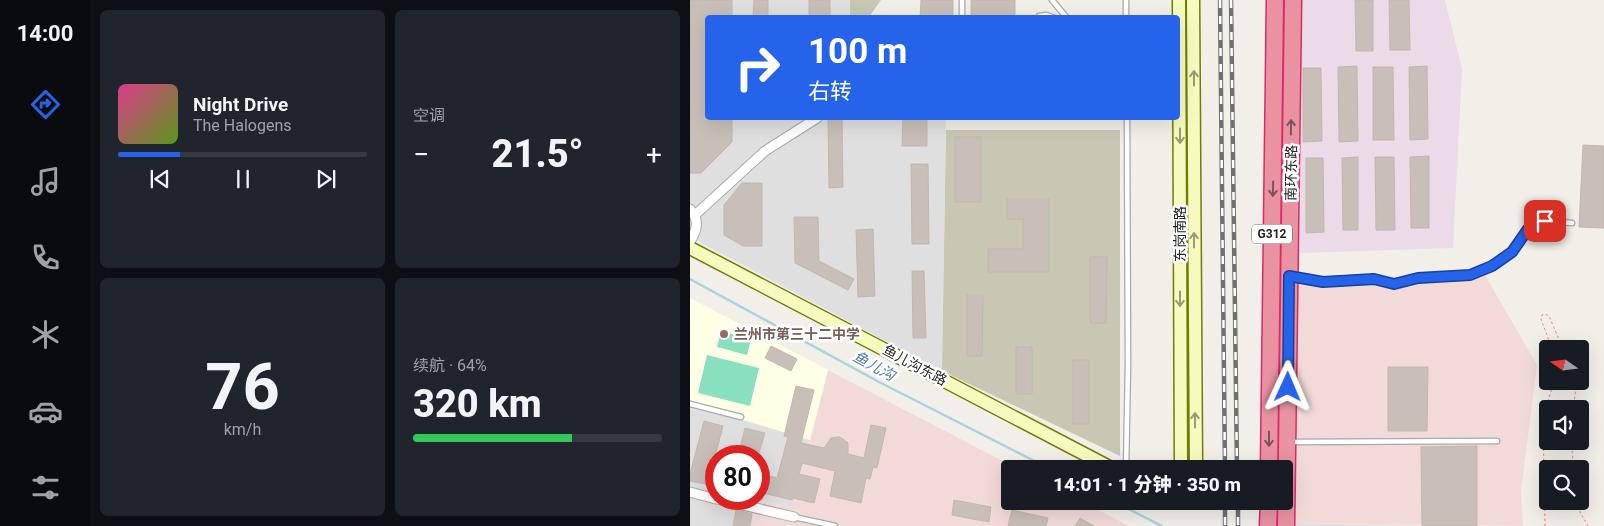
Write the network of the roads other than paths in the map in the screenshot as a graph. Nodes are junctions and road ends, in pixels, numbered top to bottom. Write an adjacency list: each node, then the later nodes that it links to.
1 (962, 0): 8 (lane)
2 (1052, 0): 9 (lane)
3 (1126, 0): 10 (lane)
4 (1179, 0): 11 (street, 东岗南路, one-way to 11)
5 (1193, 0): 29 (street, 东岗南路, one-way to 5)
6 (1275, 0): 12 (highway, 南环东路 / G312)
7 (1293, 0): 13 (highway, 南环东路 / G312)
8 (962, 15)
9 (1064, 15)
10 (1126, 15)
11 (1179, 15)
12 (1274, 60): 13 (highway); 30 (highway, 南环东路 / G312, one-way to 30)
13 (1292, 60): 21 (highway, 南环东路 / G312, one-way to 13)
14 (814, 120): 17 (street)
15 (1127, 120): 27 (lane)
16 (1180, 120): 28 (street, 东岗南路, one-way to 28)
17 (693, 212): 19 (street)
18 (1572, 223): 21 (lane)
19 (690, 242)
20 (690, 248): 26 (street, 鱼儿沟东路)
21 (1289, 276): 25 (highway, 南环东路 / G312)
22 (690, 404): 23 (lane)
23 (741, 417)
24 (1497, 440): 25 (lane)
25 (1287, 442): 38 (highway, 南环东路 / G312)
26 (1096, 460)
27 (1126, 460)
28 (1181, 460)
29 (1196, 460)
30 (1269, 460)
31 (690, 492): 32 (street)
32 (705, 496)
33 (764, 510): 35 (street)
34 (1269, 510): 37 (highway)
35 (794, 517): 36 (lane)
36 (835, 526)
37 (1268, 526)
38 (1286, 526)

